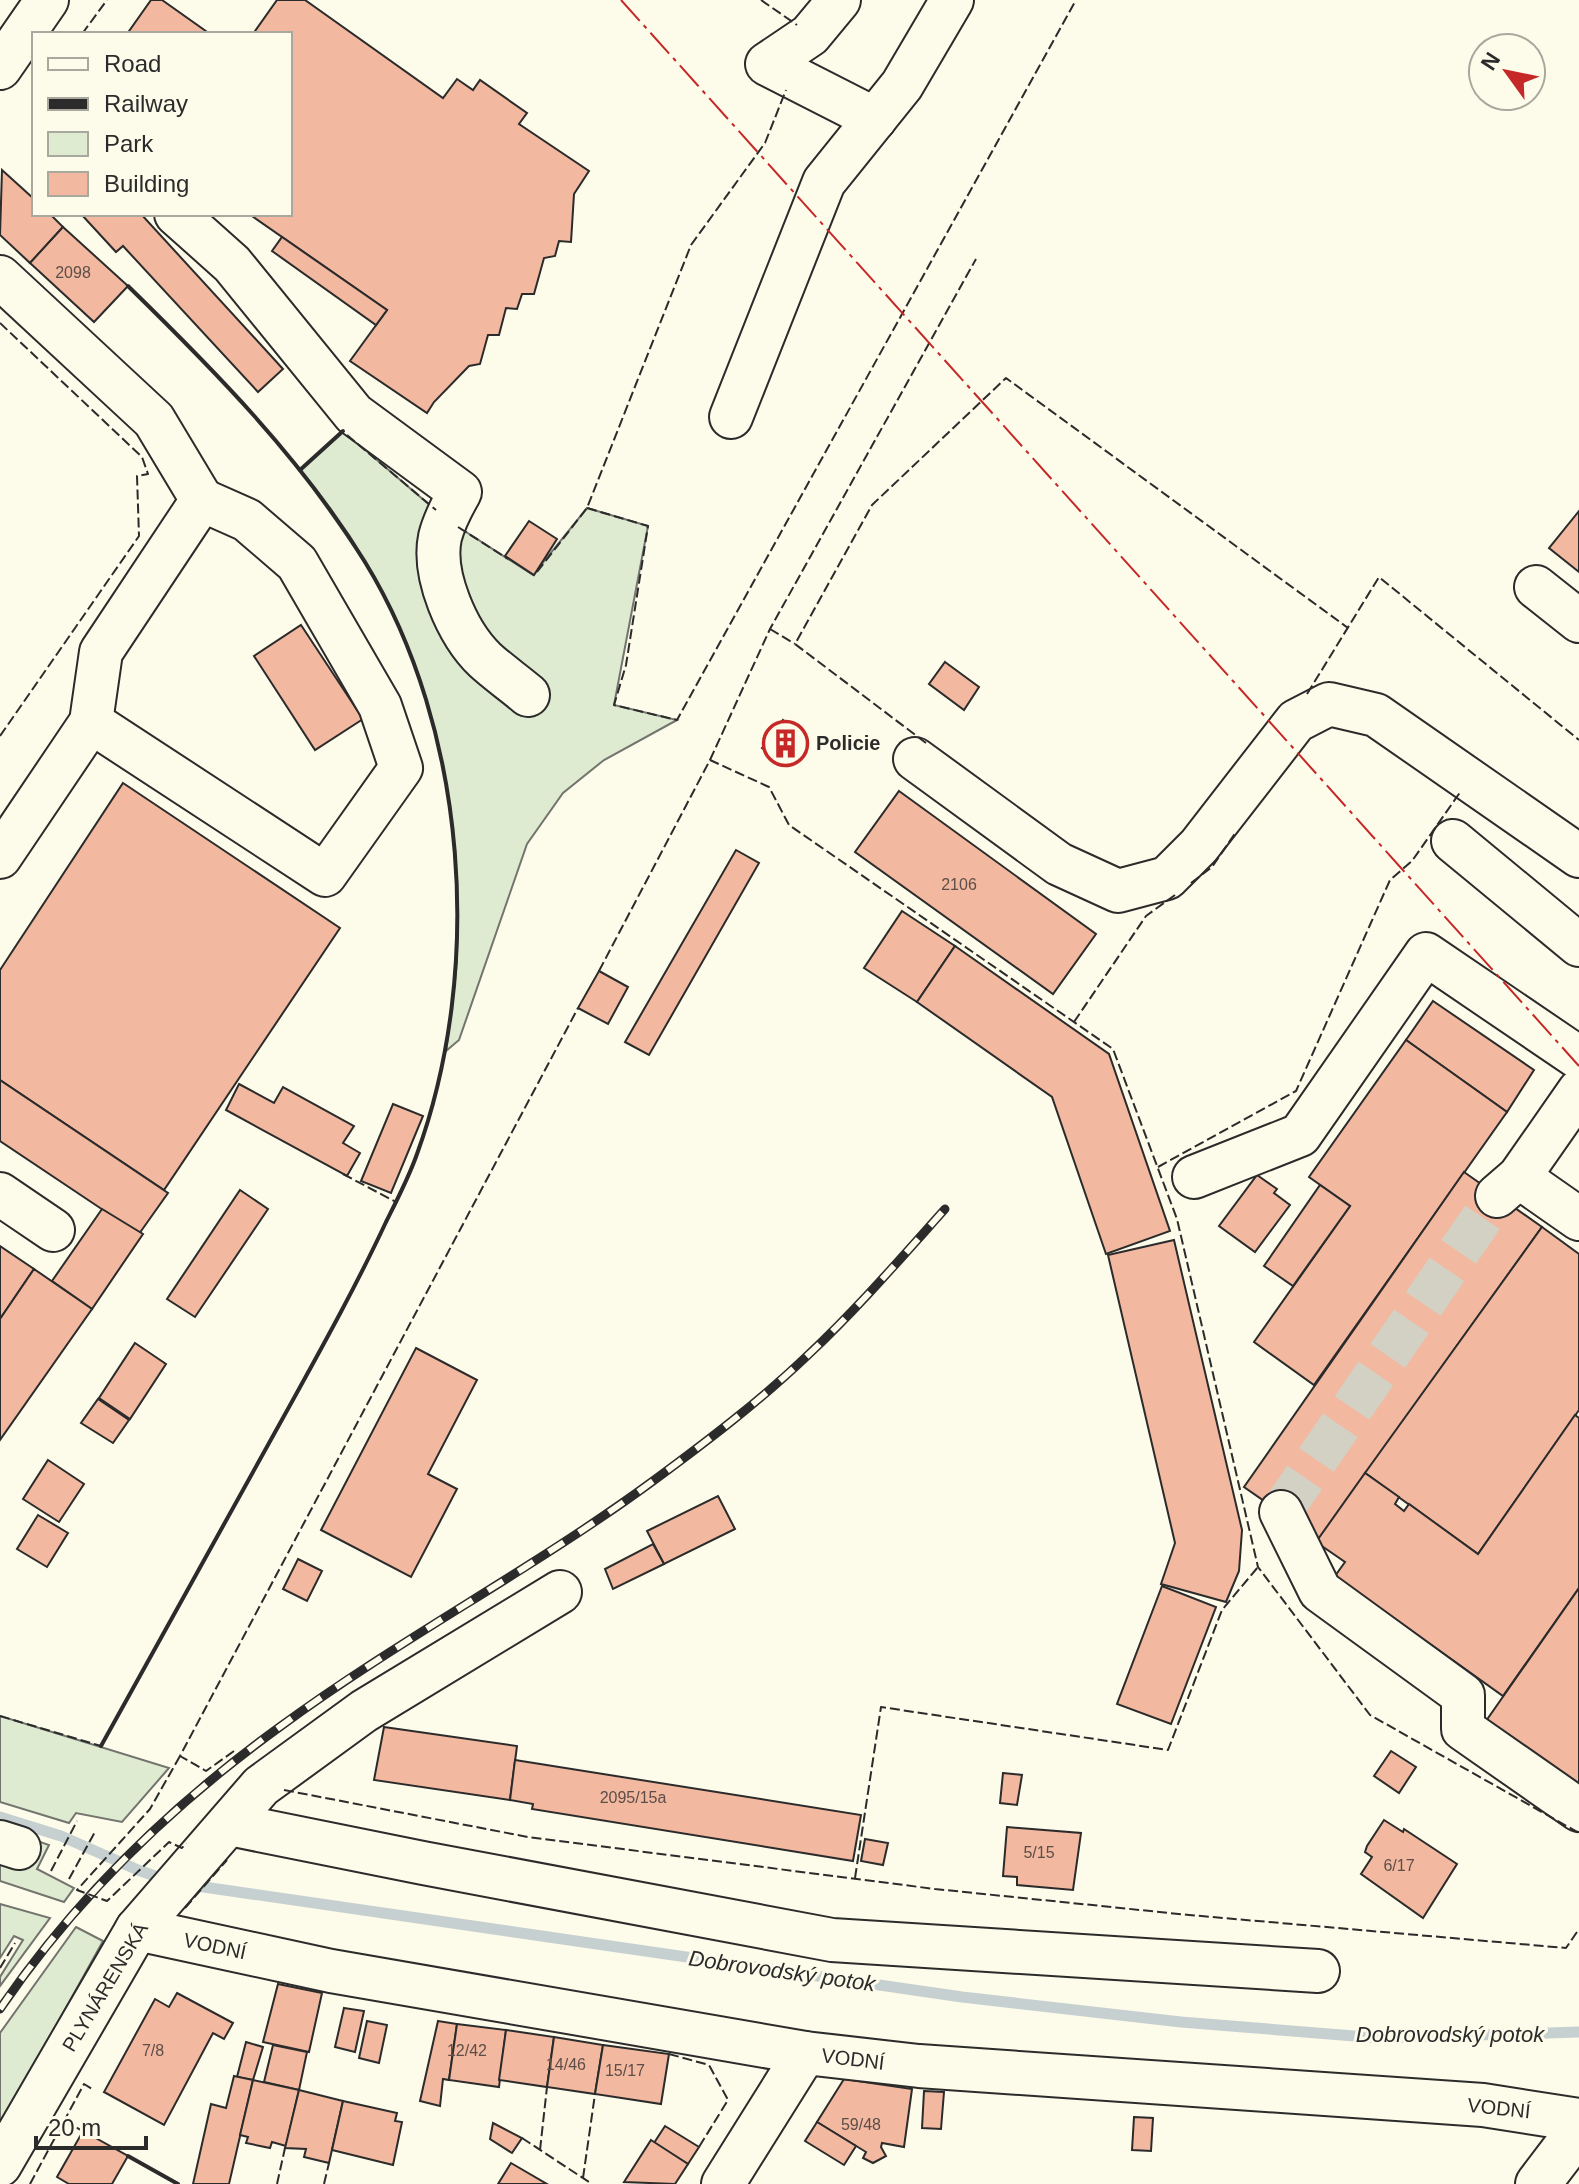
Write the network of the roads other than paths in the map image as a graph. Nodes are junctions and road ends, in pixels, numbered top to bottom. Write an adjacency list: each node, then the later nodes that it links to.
1 (47, 0): 4 (street)
2 (839, 0): 5 (street)
3 (952, 0): 5 (street)
4 (0, 68)
5 (875, 119): 8 (street)
6 (178, 216): 12 (street)
7 (0, 277): 9 (street)
8 (731, 417)
9 (202, 500): 13 (street); 13 (street)
10 (1536, 587): 11 (street)
11 (1579, 621)
12 (528, 695)
13 (91, 722): 17 (street)
14 (915, 759): 16 (street)
15 (1453, 841): 18 (street)
16 (1579, 856)
17 (0, 857)
18 (1579, 945)
19 (1579, 1058): 21 (street)
20 (1576, 1101): 23 (street)
21 (1194, 1177)
22 (0, 1194): 24 (street)
23 (1579, 1219)
24 (53, 1230)
25 (1281, 1512): 27 (street)
26 (560, 1592): 28 (street, PLYNÁRENSKÁ)
27 (1579, 1810)
28 (229, 1824): 29 (street, PLYNÁRENSKÁ); 30 (street)
29 (149, 1916): 31 (street, VODNÍ); 34 (street, PLYNÁRENSKÁ)
30 (1318, 1971)
31 (805, 2053): 32 (street, VODNÍ); 35 (street)
32 (1579, 2120)
33 (1579, 2130): 36 (main road)
34 (0, 2165)
35 (723, 2184)
36 (1538, 2184)

